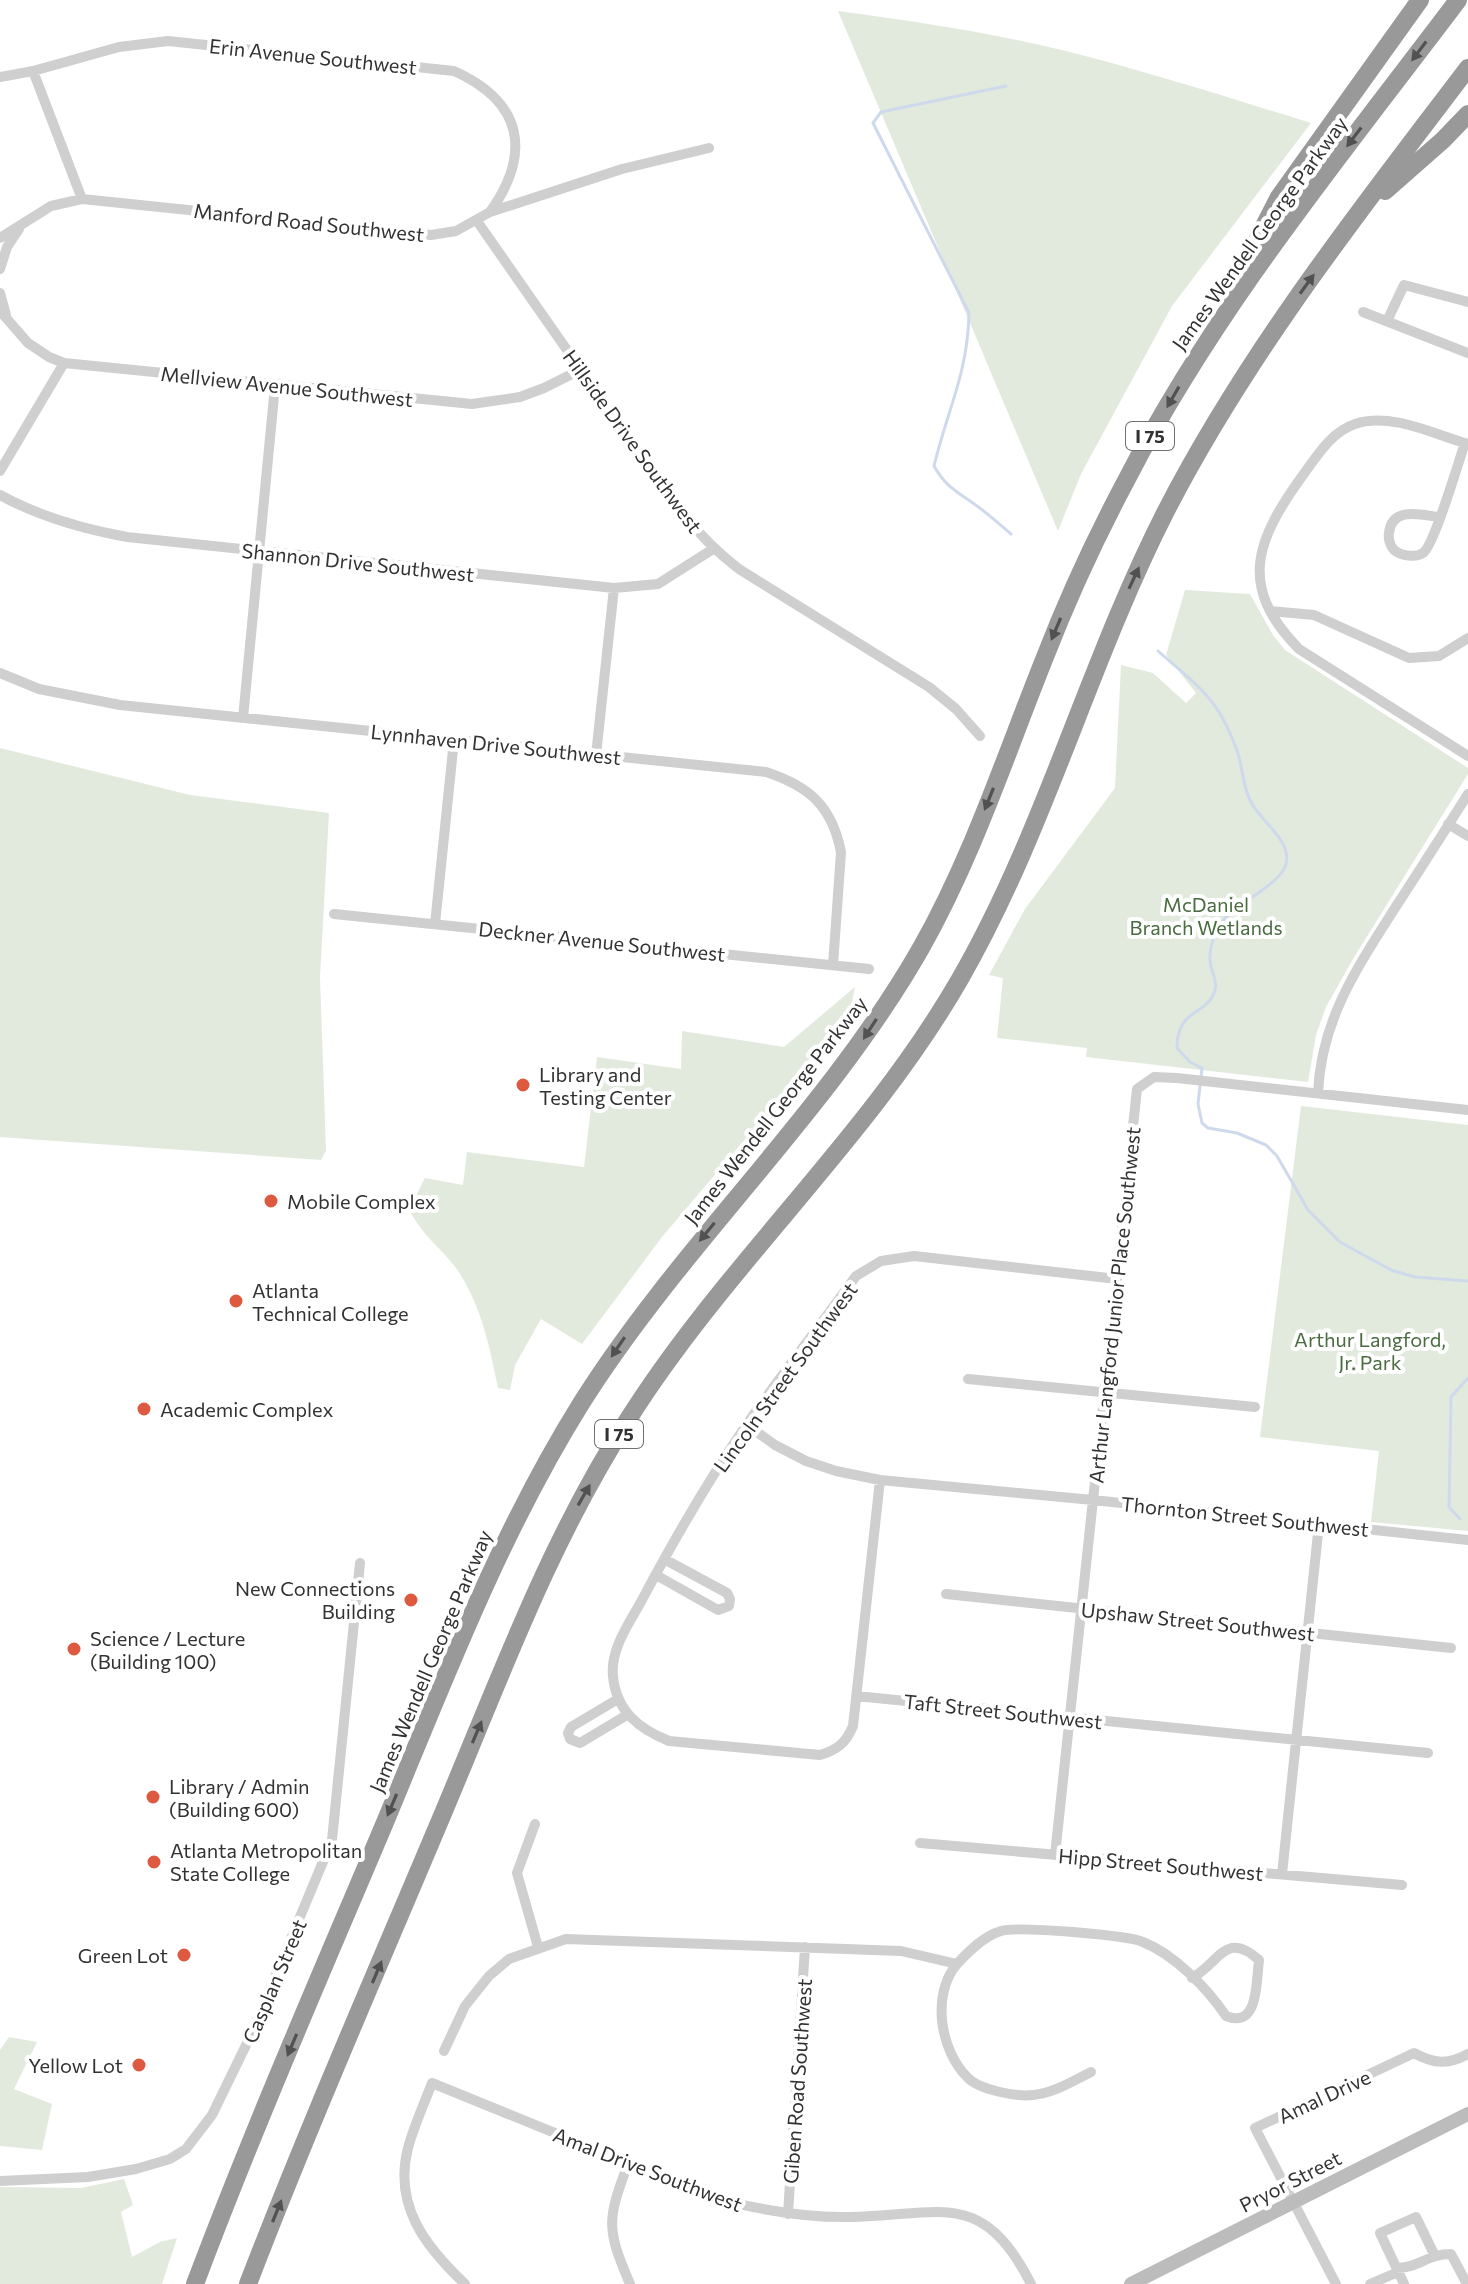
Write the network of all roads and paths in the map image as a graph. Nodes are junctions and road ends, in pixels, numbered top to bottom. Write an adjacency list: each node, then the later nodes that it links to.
1 (1420, 0): 20 (highway)
2 (1458, 0): 20 (highway, James Wendell George Parkway / I 75, one-way to 20)
3 (1468, 68): 8 (highway, I 75)
4 (33, 71): 5 (street, Erin Avenue Southwest); 9 (street); 10 (street, Erin Avenue Southwest)
5 (0, 77)
6 (1468, 114): 8 (highway)
7 (709, 148): 10 (street, Manford Road Southwest)
8 (1379, 192): 91 (highway, I 75, one-way to 8)
9 (82, 199): 11 (street, Manford Road Southwest); 12 (street, Manford Road Southwest)
10 (490, 212): 11 (street, Manford Road Southwest)
11 (477, 221): 23 (street, Hillside Drive Southwest)
12 (22, 224): 13 (street, Manford Road Southwest); 14 (street)
13 (0, 238)
14 (0, 269)
15 (0, 293): 18 (street, Mellview Avenue Southwest)
16 (1468, 302): 19 (street)
17 (1363, 312): 19 (street)
18 (3, 313): 22 (street, Mellview Avenue Southwest)
19 (1387, 321): 21 (street)
20 (1202, 348): 90 (highway, James Wendell George Parkway / I 75, one-way to 90)
21 (1468, 353)
22 (64, 363): 24 (street, Mellview Avenue Southwest); 26 (street)
23 (580, 370): 24 (street, Mellview Avenue Southwest); 29 (street, Hillside Drive Southwest)
24 (275, 386): 30 (street)
25 (1466, 444): 28 (street); 32 (street)
26 (0, 471)
27 (0, 495): 30 (street, Shannon Drive Southwest)
28 (1439, 517): 28 (street)
29 (713, 549): 31 (street, Shannon Drive Southwest); 36 (street, Hillside Drive Southwest)
30 (259, 552): 31 (street, Shannon Drive Southwest); 35 (street)
31 (614, 588): 38 (street)
32 (1270, 611): 33 (street); 39 (street)
33 (1468, 638)
34 (0, 673): 35 (street, Lynnhaven Drive Southwest)
35 (243, 718): 37 (street, Lynnhaven Drive Southwest)
36 (980, 736)
37 (454, 740): 38 (street, Lynnhaven Drive Southwest); 44 (street)
38 (596, 755): 45 (street, Lynnhaven Drive Southwest)
39 (1468, 756)
40 (1468, 794): 41 (street)
41 (1448, 824): 42 (street); 47 (street)
42 (1468, 836)
43 (334, 914): 44 (street, Deckner Avenue Southwest)
44 (435, 924): 45 (street, Deckner Avenue Southwest)
45 (833, 965): 46 (street, Deckner Avenue Southwest)
46 (869, 969)
47 (1318, 1093): 48 (street, Arthur Langford Junior Place Southwest); 49 (street, Arthur Langford Junior Place Southwest)
48 (1468, 1110)
49 (1117, 1279): 51 (street, Arthur Langford Junior Place Southwest); 53 (street, Lincoln Street Southwest)
50 (968, 1379): 51 (street)
51 (1105, 1391): 52 (street); 55 (street, Arthur Langford Junior Place Southwest)
52 (1255, 1407)
53 (747, 1425): 54 (street, Thornton Street Southwest); 58 (street, Lincoln Street Southwest)
54 (880, 1480): 55 (street, Thornton Street Southwest); 65 (street)
55 (1093, 1500): 56 (street, Thornton Street Southwest); 62 (street, Arthur Langford Junior Place Southwest)
56 (1319, 1524): 57 (street, Thornton Street Southwest); 63 (street)
57 (1468, 1540)
58 (664, 1559): 60 (street, Lincoln Street Southwest); 60 (street)
59 (360, 1563): 85 (street, Casplan Street)
60 (656, 1575): 66 (street, Lincoln Street Southwest)
61 (946, 1594): 62 (street, Upshaw Street Southwest)
62 (1082, 1609): 63 (street, Upshaw Street Southwest); 68 (street, Arthur Langford Junior Place Southwest)
63 (1307, 1633): 64 (street, Upshaw Street Southwest); 69 (street)
64 (1451, 1648)
65 (856, 1696): 67 (street); 68 (street, Taft Street Southwest)
66 (618, 1699): 67 (street, Lincoln Street Southwest); 67 (street)
67 (627, 1715)
68 (1070, 1718): 69 (street, Taft Street Southwest); 73 (street, Arthur Langford Junior Place Southwest)
69 (1296, 1741): 70 (street, Taft Street Southwest); 74 (street)
70 (1428, 1753)
71 (535, 1824): 76 (street)
72 (920, 1843): 73 (street, Hipp Street Southwest)
73 (1055, 1855): 74 (street, Hipp Street Southwest)
74 (1282, 1874): 75 (street, Hipp Street Southwest)
75 (1402, 1885)
76 (538, 1947): 77 (street); 80 (street)
77 (805, 1947): 78 (street); 87 (street, Giben Road Southwest)
78 (957, 1964): 79 (street); 82 (street)
79 (1192, 1978): 79 (street)
80 (444, 2051)
81 (1468, 2054): 86 (street, Amal Drive)
82 (1091, 2072)
83 (1468, 2114): 86 (main road, Pryor Street)
84 (628, 2164): 87 (street, Amal Drive Southwest); 92 (street, Amal Drive Southwest); 93 (street)
85 (0, 2181)
86 (1294, 2201): 95 (main road, Pryor Street); 96 (street)
87 (788, 2214): 94 (street, Amal Drive Southwest)
88 (1434, 2254): 89 (street); 89 (street); 99 (street)
89 (1397, 2270): 97 (street); 98 (street)
90 (195, 2284)
91 (248, 2284)
92 (465, 2284)
93 (630, 2284)
94 (1031, 2284)
95 (1131, 2284)
96 (1336, 2284)
97 (1370, 2284)
98 (1404, 2284)
99 (1467, 2284)

